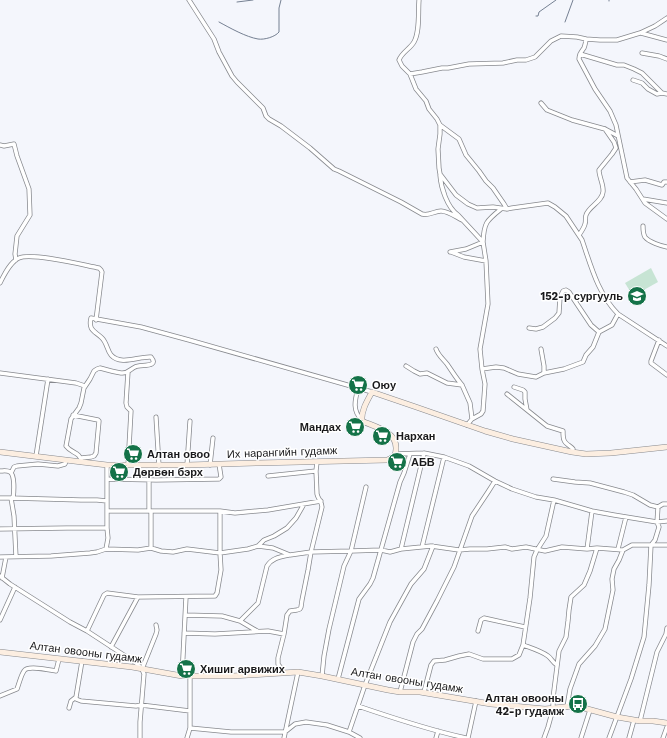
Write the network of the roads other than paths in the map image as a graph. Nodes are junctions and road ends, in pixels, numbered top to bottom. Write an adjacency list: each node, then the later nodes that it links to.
1 (189, 0): 27 (street)
2 (419, 0): 10 (street)
3 (666, 18): 4 (street)
4 (640, 33): 5 (street); 6 (street)
5 (586, 39): 8 (street); 10 (street)
6 (667, 40)
7 (642, 53): 9 (street)
8 (580, 54): 12 (street); 17 (street)
9 (667, 59)
10 (410, 74): 15 (street)
11 (633, 80): 12 (street)
12 (662, 93): 13 (street)
13 (667, 94)
14 (541, 103): 16 (street)
15 (440, 125): 19 (street); 25 (street)
16 (606, 129): 17 (street); 29 (street)
17 (618, 136): 20 (street)
18 (1, 145): 32 (street)
19 (440, 174): 24 (street); 27 (street)
20 (630, 182): 21 (street); 22 (street)
21 (667, 182)
22 (643, 200): 23 (street); 26 (street)
23 (667, 203)
24 (501, 209): 25 (street); 30 (street)
25 (507, 209): 29 (street)
26 (667, 219)
27 (462, 220): 30 (street)
28 (643, 226): 31 (street)
29 (580, 235): 35 (street)
30 (483, 242): 33 (street); 33 (street)
31 (667, 247)
32 (16, 260): 34 (street); 36 (street)
33 (486, 261): 44 (street)
34 (0, 283)
35 (618, 314): 38 (street); 39 (street)
36 (96, 320): 45 (street); 53 (street)
37 (529, 328): 38 (street)
38 (599, 332): 47 (street)
39 (659, 340): 40 (street); 48 (street)
40 (667, 346)
41 (436, 349): 50 (street)
42 (541, 349): 47 (street)
43 (406, 366): 50 (street)
44 (482, 369): 47 (street); 59 (street)
45 (128, 372): 51 (street); 77 (street)
46 (0, 373): 49 (street)
47 (544, 373)
48 (667, 375)
49 (48, 379): 51 (street); 70 (street)
50 (462, 385): 59 (street)
51 (85, 386): 57 (street)
52 (514, 387): 56 (street)
53 (358, 388): 54 (street); 61 (street)
54 (372, 392): 61 (main road); 62 (main road)
55 (507, 394): 56 (street)
56 (527, 410): 66 (street)
57 (73, 415): 73 (street); 73 (street)
58 (156, 417): 79 (street)
59 (472, 419): 62 (street)
60 (190, 421): 80 (street)
61 (362, 421): 68 (main road)
62 (467, 425): 66 (main road)
63 (213, 438): 78 (street)
64 (667, 447): 66 (main road)
65 (0, 452): 70 (main road, Их нарангийн гудамж)
66 (572, 452)
67 (424, 453): 69 (street); 71 (street); 116 (street)
68 (395, 454): 69 (street); 74 (main road, Их нарангийн гудамж)
69 (410, 454): 119 (street)
70 (36, 456): 72 (main road, Их нарангийн гудамж)
71 (444, 457): 88 (street); 112 (street)
72 (66, 460): 73 (main road, Их нарангийн гудамж); 83 (street)
73 (81, 460): 76 (main road, Их нарангийн гудамж)
74 (317, 462): 75 (main road, Их нарангийн гудамж); 82 (street)
75 (219, 464): 78 (main road, Их нарангийн гудамж); 86 (street)
76 (107, 465): 77 (main road, Их нарангийн гудамж); 85 (street)
77 (128, 465): 79 (main road, Их нарангийн гудамж)
78 (210, 465): 80 (main road, Их нарангийн гудамж)
79 (159, 466): 80 (main road, Их нарангийн гудамж)
80 (187, 466)
81 (0, 471): 83 (street)
82 (316, 471): 84 (street); 94 (street)
83 (11, 473): 91 (street)
84 (268, 476)
85 (108, 479): 86 (street); 93 (street)
86 (149, 480): 99 (street)
87 (553, 480): 97 (street)
88 (495, 481): 92 (street); 120 (street)
89 (366, 487): 123 (street)
90 (0, 498): 91 (street)
91 (12, 498): 93 (street); 107 (street)
92 (554, 500): 101 (street); 121 (street)
93 (107, 501): 98 (street)
94 (321, 501): 95 (street); 124 (street)
95 (304, 504): 100 (street); 110 (street)
96 (667, 504): 97 (street)
97 (658, 507): 104 (street)
98 (107, 511): 99 (street); 105 (street)
99 (150, 511): 100 (street); 113 (street)
100 (220, 511): 125 (street)
101 (592, 511): 102 (street); 117 (street)
102 (626, 517): 104 (street); 118 (street)
103 (667, 521): 104 (street)
104 (657, 522): 108 (street)
105 (107, 528): 107 (street); 115 (street)
106 (0, 529): 107 (street)
107 (14, 529): 127 (street)
108 (651, 545): 109 (street); 122 (street); 171 (street)
109 (667, 545)
110 (258, 546): 125 (street); 126 (street)
111 (433, 546): 112 (street); 120 (street); 158 (street)
112 (422, 547): 116 (street)
113 (151, 548): 115 (street); 125 (street)
114 (597, 548): 117 (street); 118 (street); 150 (street)
115 (106, 549): 127 (street)
116 (401, 549): 119 (street)
117 (587, 549): 121 (street)
118 (618, 549): 122 (street)
119 (381, 550): 123 (street); 157 (street)
120 (459, 550): 121 (street); 159 (street)
121 (537, 550): 138 (street)
122 (623, 550): 166 (street)
123 (351, 551): 124 (street); 155 (street)
124 (311, 552): 126 (street); 144 (street)
125 (220, 553): 133 (street)
126 (290, 555): 136 (street)
127 (16, 556): 129 (street)
128 (0, 557): 129 (street)
129 (6, 557): 130 (street)
130 (1, 577): 131 (street)
131 (15, 587): 135 (street); 140 (street)
132 (138, 597): 133 (street); 140 (street); 146 (street)
133 (186, 597): 134 (street)
134 (185, 615): 136 (street); 143 (street)
135 (0, 620)
136 (240, 621): 141 (street)
137 (156, 625): 151 (street)
138 (525, 627): 142 (street); 145 (street)
139 (667, 628): 172 (street)
140 (86, 631): 146 (street)
141 (258, 631): 143 (street); 144 (street)
142 (478, 631)
143 (184, 633): 154 (street)
144 (284, 634): 153 (street)
145 (523, 645): 150 (street); 160 (street)
146 (111, 647): 151 (street)
147 (0, 652): 148 (main road, Алтан овооны гудамж)
148 (59, 659): 149 (main road, Алтан овооны гудамж); 161 (street)
149 (82, 661): 151 (main road, Алтан овооны гудамж); 162 (street)
150 (557, 665): 168 (street)
151 (142, 669): 154 (main road, Алтан овооны гудамж); 164 (street)
152 (298, 672): 153 (main road, Алтан овооны гудамж); 155 (main road, Алтан овооны гудамж); 177 (street)
153 (283, 673): 156 (main road, Алтан овооны гудамж)
154 (182, 676): 156 (main road, Алтан овооны гудамж)
155 (322, 676): 157 (main road, Алтан овооны гудамж)
156 (190, 677): 170 (street)
157 (338, 679): 158 (main road, Алтан овооны гудамж)
158 (365, 685): 159 (main road, Алтан овооны гудамж); 165 (street)
159 (400, 692): 160 (main road, Алтан овооны гудамж)
160 (424, 692): 163 (main road, Алтан овооны гудамж)
161 (0, 696)
162 (76, 697): 164 (street); 167 (street)
163 (476, 701): 168 (main road, Алтан овооны гудамж); 184 (street)
164 (141, 705): 170 (street); 179 (street)
165 (358, 706): 176 (street); 178 (street)
166 (567, 707): 168 (main road, Алтан овооны гудамж); 169 (main road, Алтан овооны гудамж)
167 (69, 708)
168 (553, 709): 185 (street)
169 (590, 710): 171 (main road, Алтан овооны гудамж); 186 (street)
170 (190, 711): 175 (street)
171 (617, 717): 172 (main road, Алтан овооны гудамж); 187 (street)
172 (637, 720): 173 (main road, Алтан овооны гудамж); 188 (street)
173 (667, 723)
174 (667, 727): 189 (street)
175 (190, 728): 177 (street); 180 (street)
176 (438, 731): 183 (street); 184 (street)
177 (285, 732): 178 (street); 181 (street)
178 (349, 732): 182 (street)
179 (140, 738)
180 (187, 738)
181 (284, 738)
182 (360, 738)
183 (436, 738)
184 (467, 738)
185 (544, 738)
186 (581, 738)
187 (609, 738)
188 (629, 738)
189 (663, 738)

